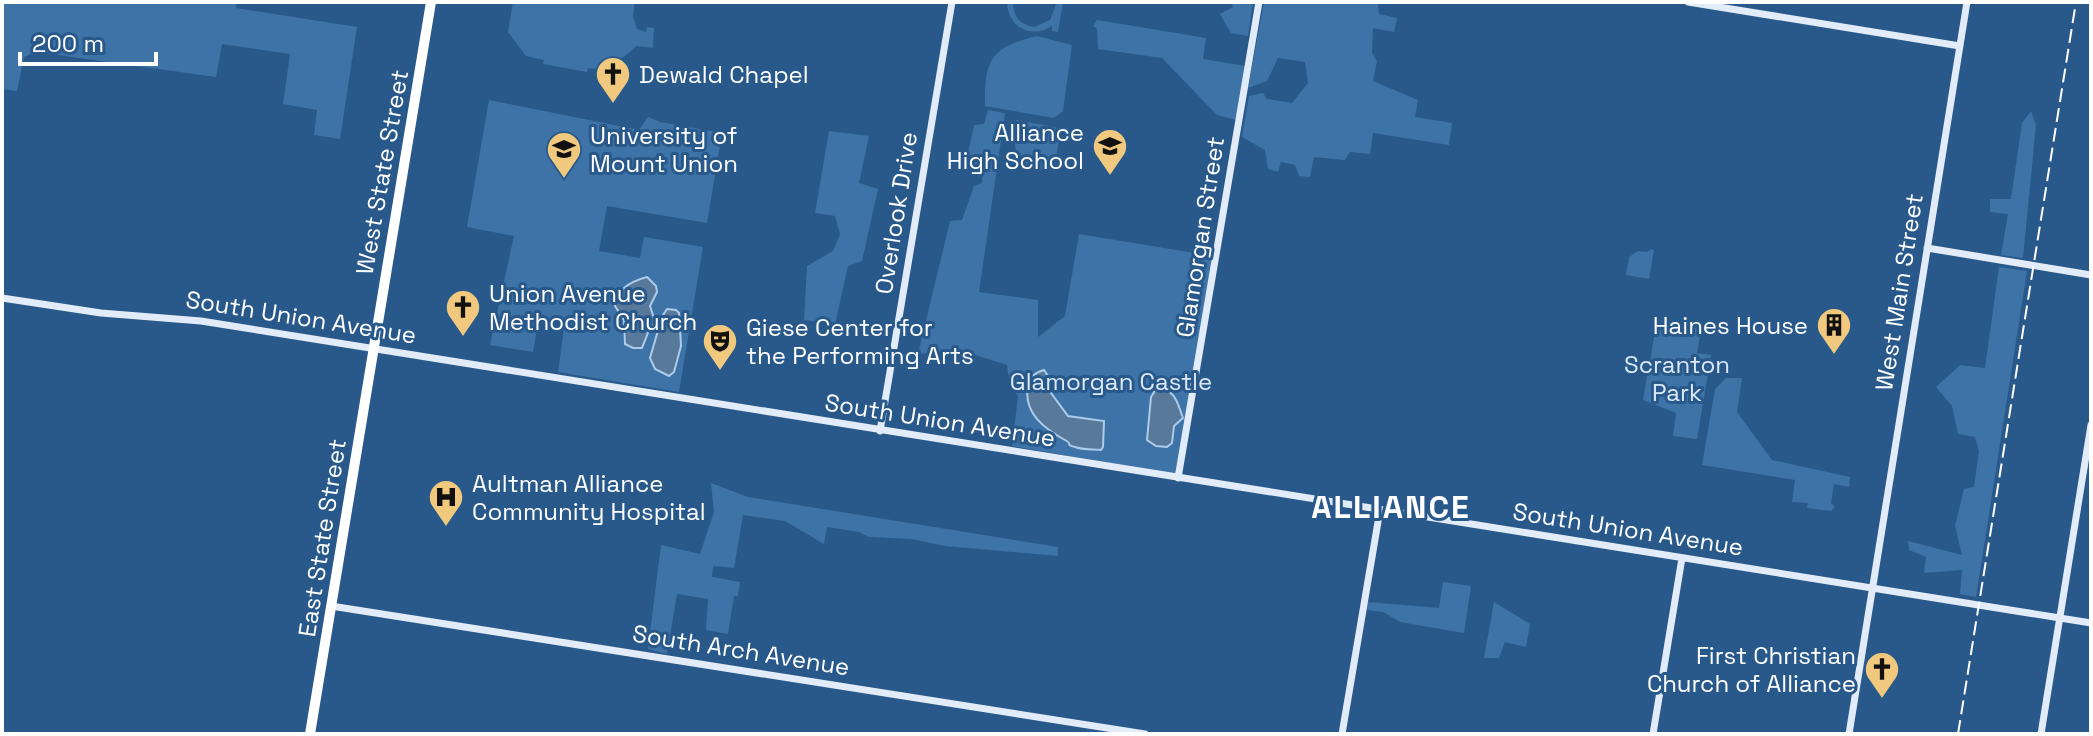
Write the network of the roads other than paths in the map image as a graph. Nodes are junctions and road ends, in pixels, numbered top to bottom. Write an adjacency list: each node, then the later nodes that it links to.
1 (431, 2): 10 (highway, West State Street)
2 (952, 2): 12 (street, Overlook Drive)
3 (1259, 2): 13 (street, Glamorgan Street)
4 (1688, 2): 6 (street)
5 (1967, 2): 6 (street, West Main Street)
6 (1960, 46): 7 (street, West Main Street)
7 (1927, 248): 8 (street); 16 (street, West Main Street)
8 (2091, 275)
9 (2, 298): 10 (street, South Union Avenue)
10 (373, 348): 12 (street, South Union Avenue); 17 (highway, East State Street)
11 (2091, 425): 18 (street)
12 (880, 431): 13 (street, South Union Avenue)
13 (1178, 478): 14 (street, South Union Avenue)
14 (1380, 510): 15 (street, South Union Avenue); 23 (street)
15 (1682, 558): 16 (street, South Union Avenue); 20 (street)
16 (1872, 588): 18 (street, South Union Avenue); 24 (street, West Main Street)
17 (331, 606): 21 (highway, East State Street); 22 (street, South Arch Avenue)
18 (2060, 618): 19 (street, South Union Avenue); 25 (street)
19 (2091, 623)
20 (1653, 731)
21 (310, 734)
22 (1145, 734)
23 (1342, 734)
24 (1849, 734)
25 (2041, 734)

